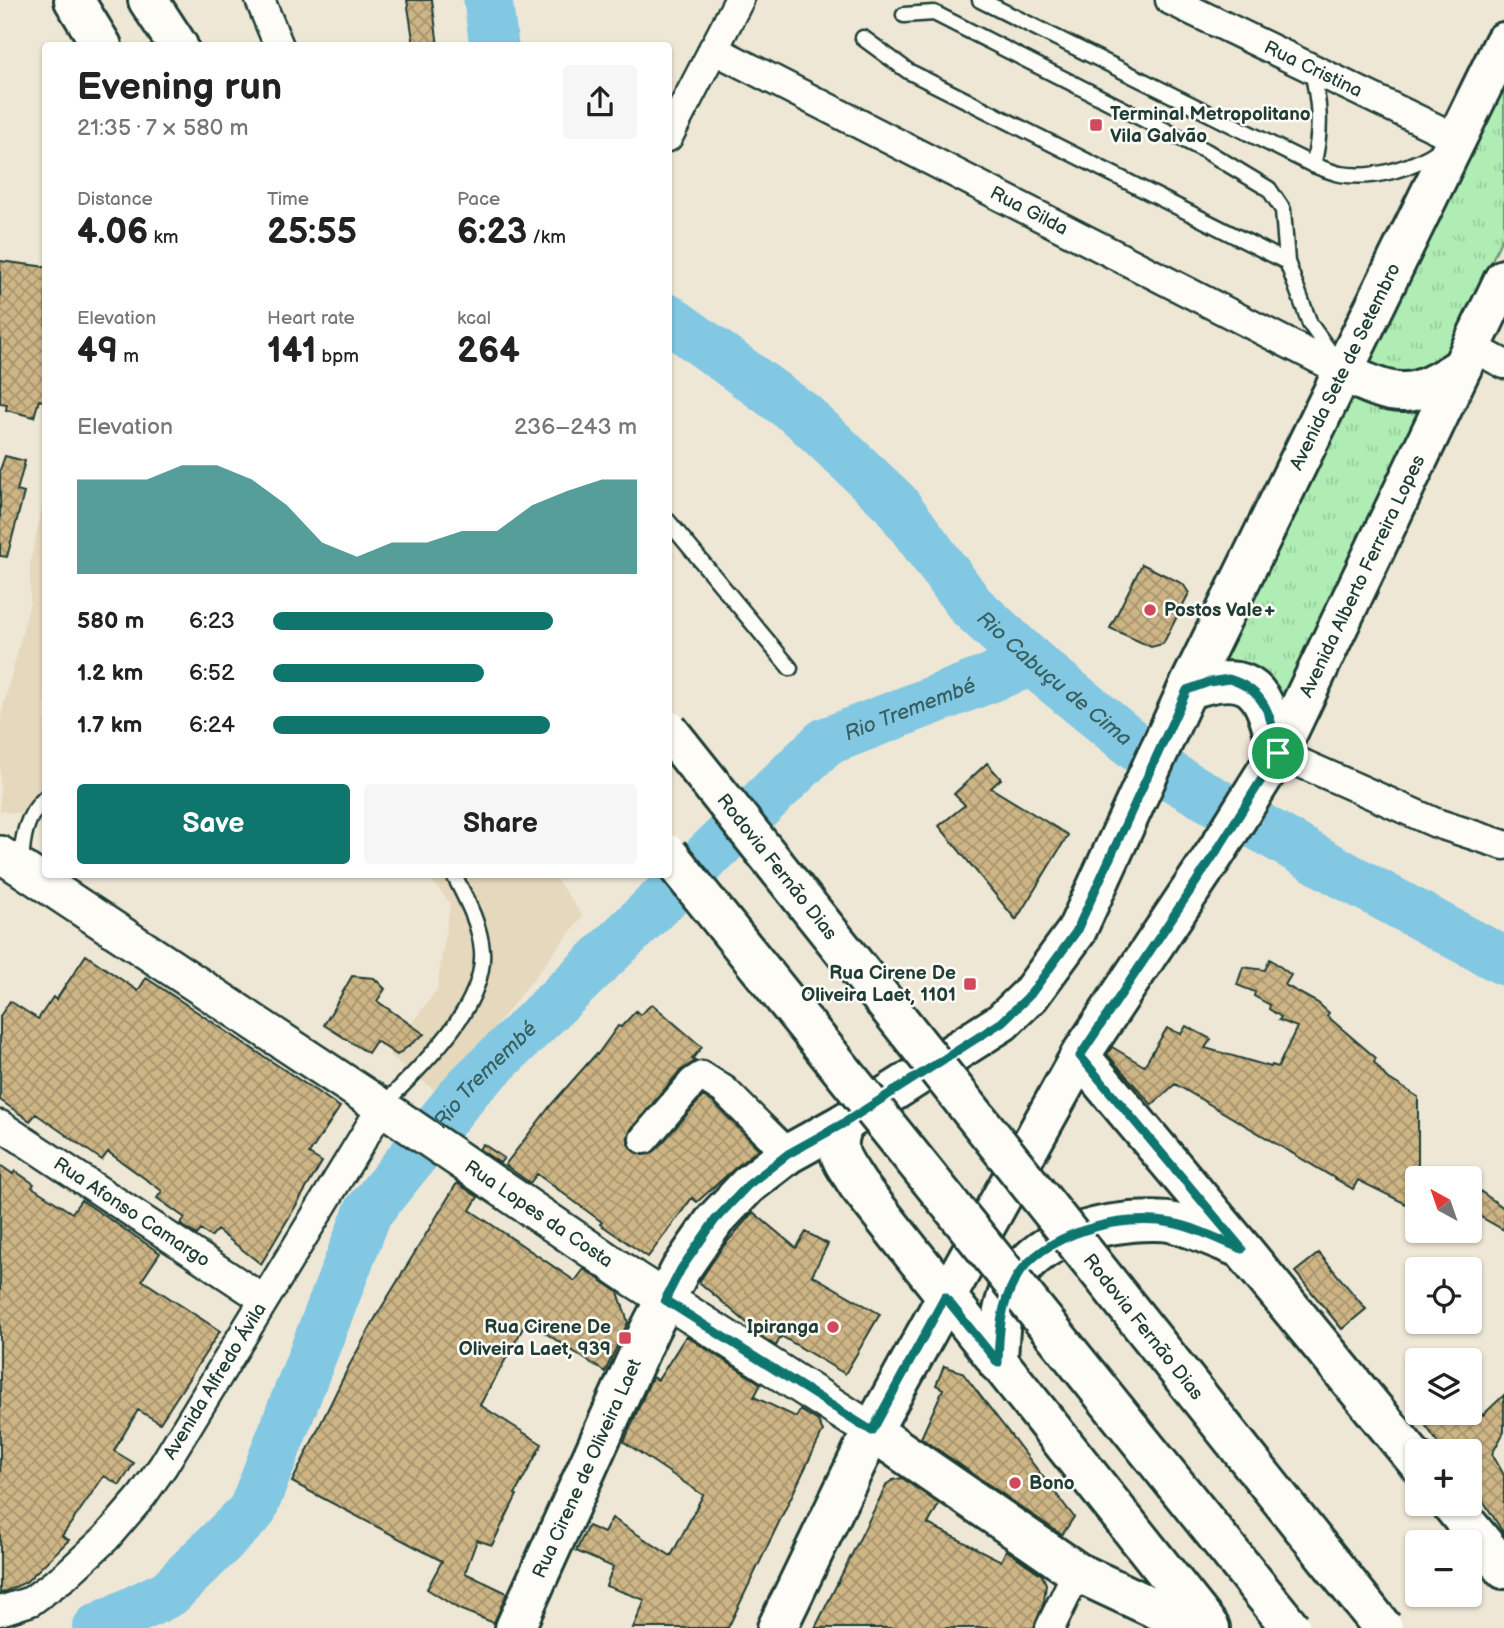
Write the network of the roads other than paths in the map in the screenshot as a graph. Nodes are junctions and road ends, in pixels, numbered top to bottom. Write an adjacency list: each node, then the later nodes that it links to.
1 (74, 0): 9 (main road)
2 (148, 0): 10 (main road)
3 (260, 0): 11 (street)
4 (739, 0): 13 (street)
5 (980, 0): 17 (lane)
6 (1170, 0): 14 (street, Rua Cristina)
7 (904, 15): 18 (lane)
8 (863, 38): 18 (lane)
9 (100, 42)
10 (175, 42)
11 (277, 42)
12 (1504, 42): 16 (main road, Avenida Sete de Setembro)
13 (713, 49): 15 (street); 21 (street, Rua Gilda)
14 (1311, 68): 16 (street, Rua Cristina); 17 (lane)
15 (672, 130)
16 (1456, 138): 17 (lane); 21 (main road, Avenida Sete de Setembro)
17 (1313, 165)
18 (1287, 262): 21 (lane)
19 (1504, 279): 20 (main road, Avenida Alberto Ferreira Lopes)
20 (1480, 359): 21 (main road); 26 (main road, Avenida Alberto Ferreira Lopes)
21 (1344, 372): 24 (main road, Avenida Sete de Setembro)
22 (672, 526): 23 (lane)
23 (790, 668)
24 (1181, 702): 26 (main road); 34 (main road, Rua Cirene de Oliveira Laet)
25 (672, 735): 55 (main road, Rodovia Fernão Dias, bridge)
26 (1273, 762): 28 (street); 32 (main road, Avenida Alberto Ferreira Lopes)
27 (42, 801): 30 (lane)
28 (1504, 845)
29 (672, 859): 54 (main road, bridge)
30 (10, 861): 33 (street, Rua Lopes da Costa)
31 (455, 878): 33 (lane)
32 (1080, 1056): 38 (main road); 39 (main road, Avenida Alberto Ferreira Lopes)
33 (392, 1115): 40 (street, Avenida Alfredo Ávila); 41 (street, Rua Lopes da Costa)
34 (844, 1123): 37 (main road, Rua Cirene de Oliveira Laet); 39 (main road)
35 (0, 1125): 40 (street, Rua Afonso Camargo)
36 (644, 1139): 37 (street)
37 (788, 1154): 41 (main road, Rua Cirene de Oliveira Laet)
38 (1242, 1249): 42 (main road); 44 (main road)
39 (945, 1297): 42 (main road); 43 (main road, Avenida Alberto Ferreira Lopes)
40 (263, 1299): 48 (street, Avenida Alfredo Ávila)
41 (665, 1300): 43 (street, Rua Lopes da Costa); 49 (main road, Rua Cirene de Oliveira Laet)
42 (998, 1363): 53 (main road)
43 (872, 1431): 47 (main road, Rua Lopes da Costa); 50 (main road, Avenida Alberto Ferreira Lopes)
44 (1405, 1447)
45 (1461, 1516): 46 (main road)
46 (1504, 1569)
47 (1077, 1572): 51 (street); 52 (main road, Rua Lopes da Costa)
48 (0, 1611)
49 (514, 1628)
50 (777, 1628)
51 (1050, 1628)
52 (1197, 1628)
53 (1210, 1628)
54 (1291, 1628)
55 (1383, 1628)

